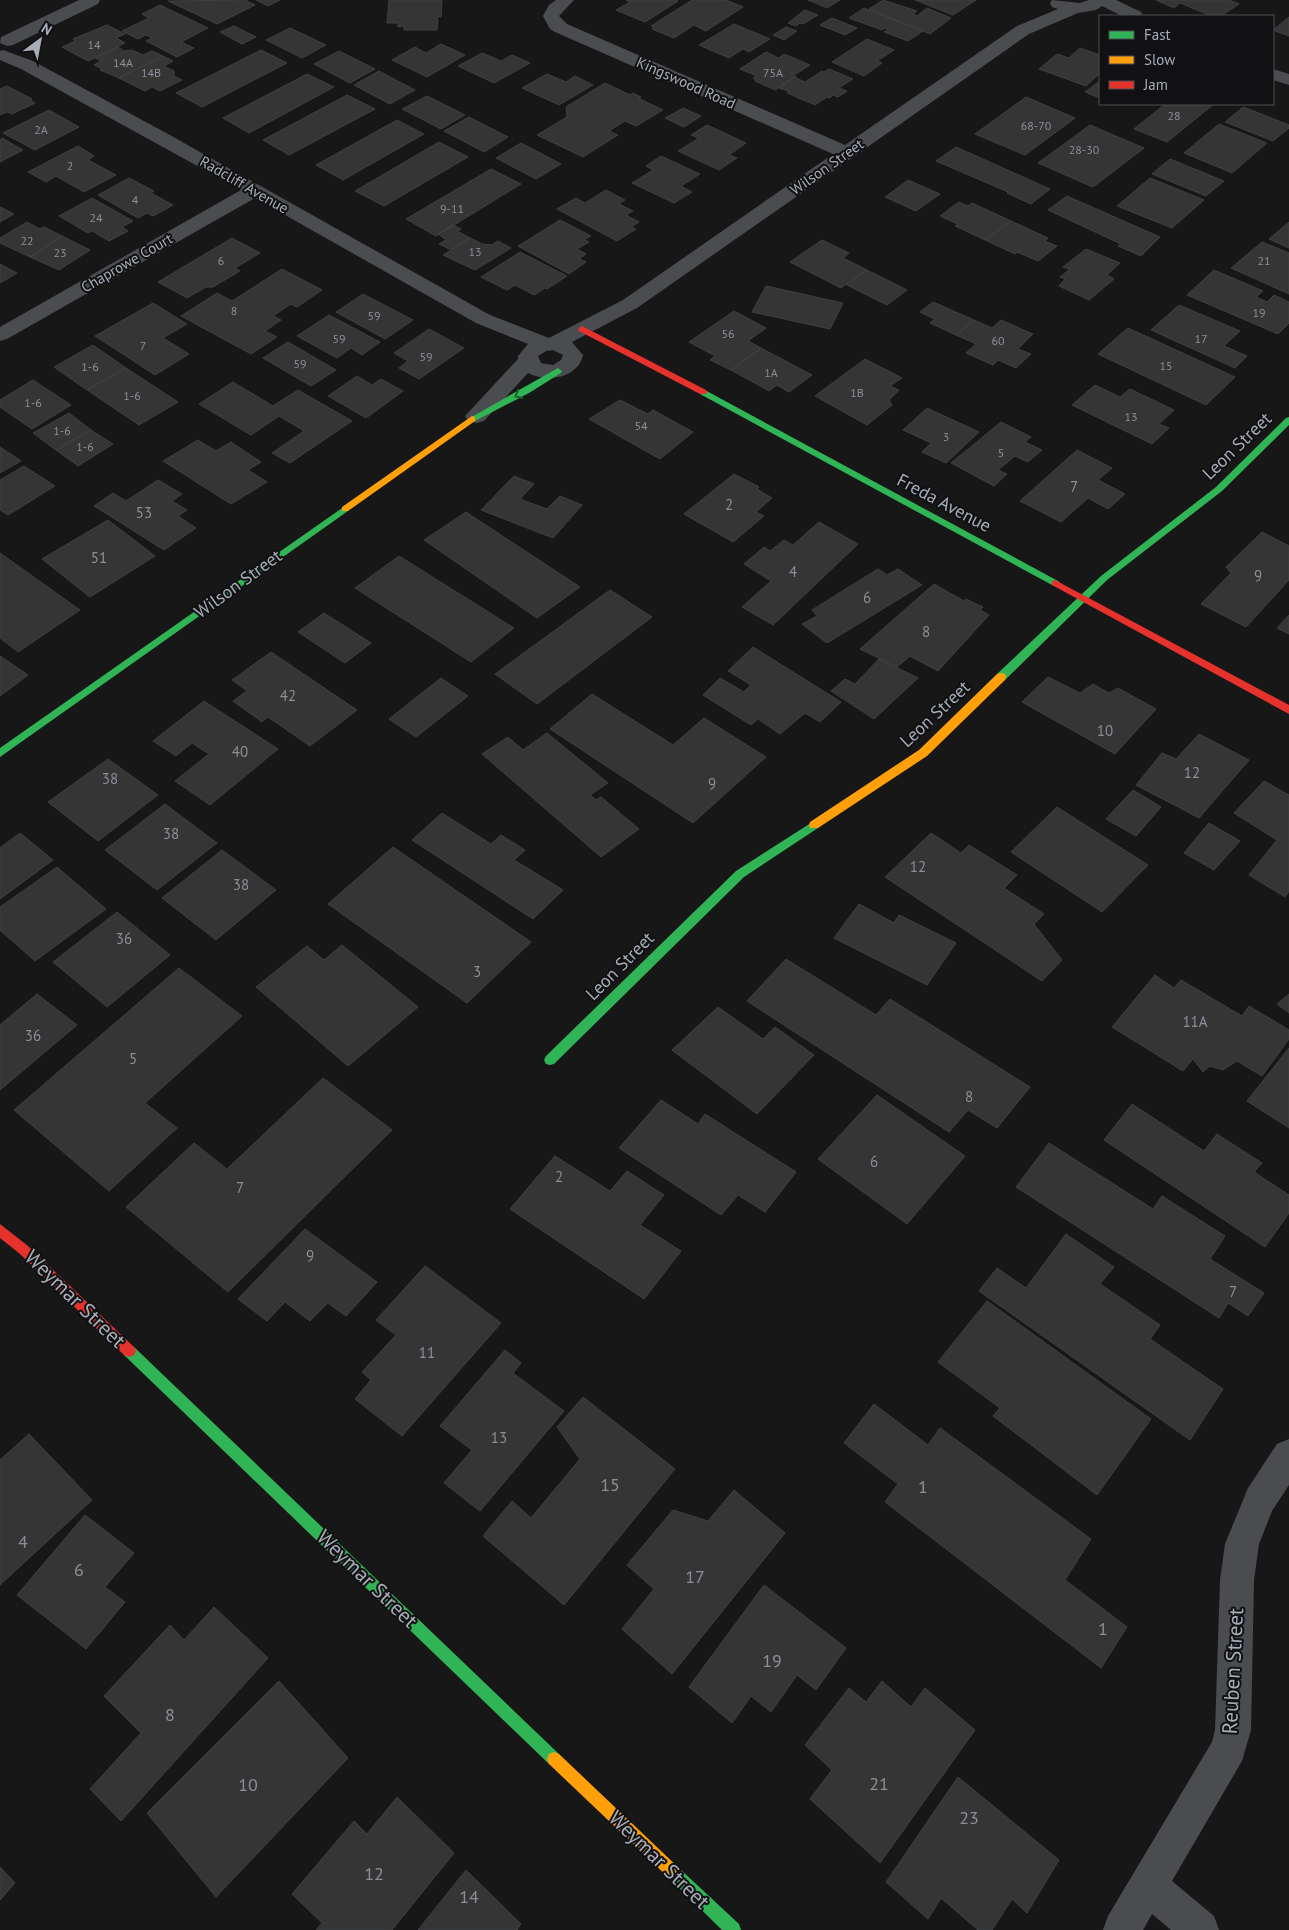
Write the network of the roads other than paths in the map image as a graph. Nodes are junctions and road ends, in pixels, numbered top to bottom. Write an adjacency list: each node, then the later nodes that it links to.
1 (92, 0): 10 (street)
2 (566, 0): 13 (street, Kingswood Road)
3 (1049, 0): 9 (street, Wilson Street)
4 (1054, 0): 6 (street)
5 (1103, 0): 8 (street)
6 (1087, 5): 7 (street); 9 (street, Wilson Street)
7 (1114, 15)
8 (1133, 15)
9 (1023, 30): 13 (street, Wilson Street)
10 (3, 48): 14 (street, Radcliff Avenue)
11 (1274, 74): 12 (street)
12 (1289, 80)
13 (847, 153): 16 (street, Wilson Street)
14 (254, 191): 15 (street, Radcliff Avenue); 17 (street, Chaprowe Court)
15 (483, 319): 18 (street, Radcliff Avenue); 19 (street, Radcliff Avenue)
16 (590, 333): 18 (street, Wilson Street); 20 (street, Wilson Street); 23 (street, Freda Avenue)
17 (0, 335)
18 (550, 344): 19 (street); 20 (street)
19 (528, 358): 20 (street); 21 (street, Wilson Street)
20 (566, 365): 21 (street, Wilson Street, one-way to 21)
21 (476, 416): 25 (street, Wilson Street)
22 (1289, 420): 23 (street, Leon Street)
23 (1082, 598): 24 (street, Freda Avenue); 26 (street, Leon Street)
24 (1289, 710)
25 (0, 752)
26 (550, 1060)
27 (0, 1230): 30 (street, Weymar Street)
28 (1289, 1455): 29 (street, Reuben Street)
29 (1148, 1886): 31 (street, Reuben Street); 32 (street)
30 (733, 1930)
31 (1122, 1930)
32 (1200, 1930)

